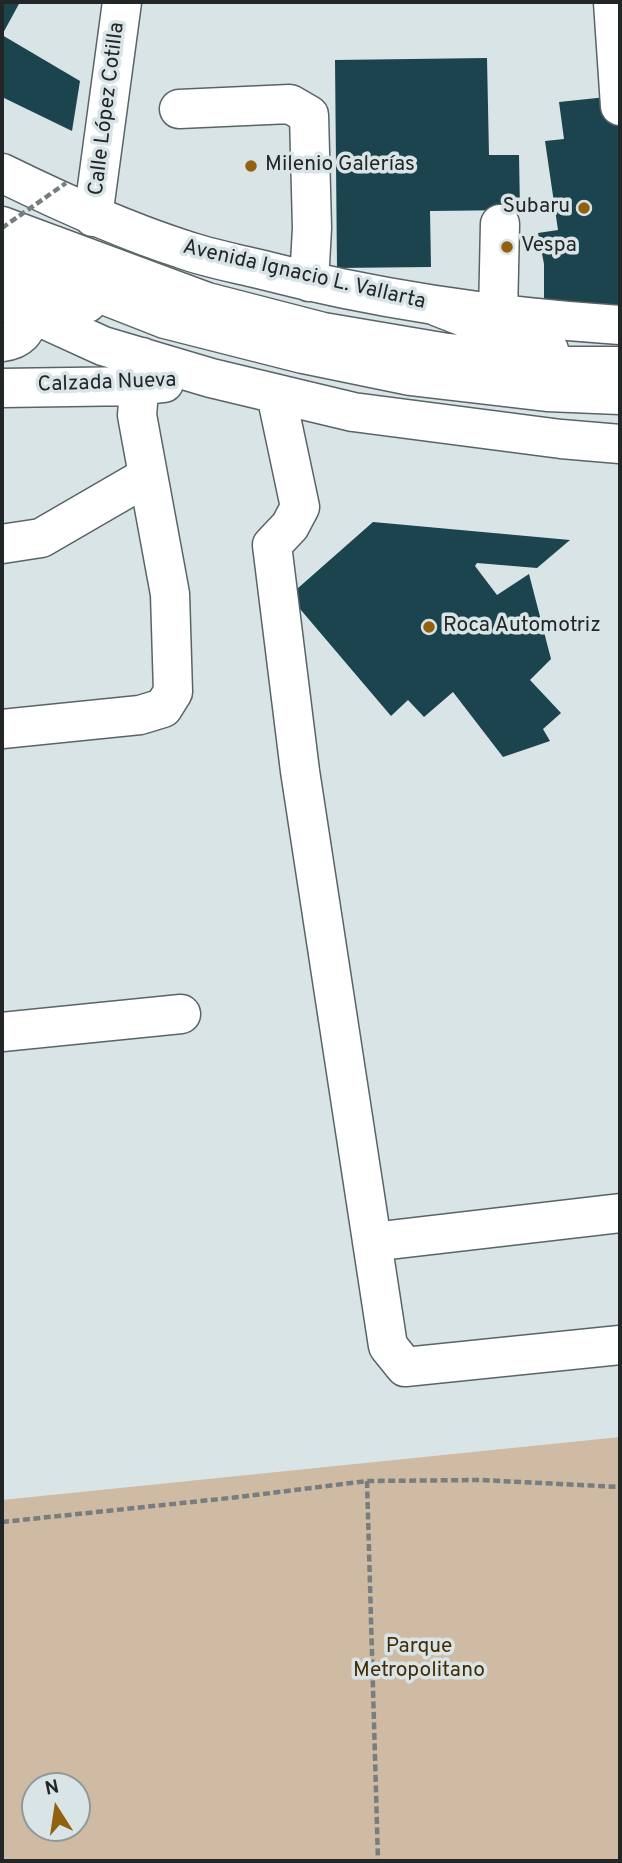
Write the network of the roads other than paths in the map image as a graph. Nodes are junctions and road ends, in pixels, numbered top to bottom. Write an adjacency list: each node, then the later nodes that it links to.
1 (122, 2): 6 (main road, Calle López Cotilla)
2 (613, 2): 3 (main road)
3 (620, 106)
4 (179, 109): 10 (main road)
5 (2, 173): 6 (main road, Avenida Ignacio L. Vallarta)
6 (93, 217): 10 (main road, Avenida Ignacio L. Vallarta)
7 (500, 224): 14 (main road)
8 (2, 227): 17 (main road, Avenida Ignacio L. Vallarta)
9 (2, 258): 12 (main road)
10 (309, 282): 13 (main road, Avenida Ignacio L. Vallarta)
11 (12, 304): 12 (main road); 16 (main road); 18 (main road)
12 (132, 307): 21 (main road)
13 (438, 307): 14 (main road, Avenida Ignacio L. Vallarta); 17 (main road)
14 (498, 315): 15 (main road, Avenida Ignacio L. Vallarta)
15 (620, 325)
16 (2, 342)
17 (605, 366)
18 (140, 372): 19 (main road, Calzada Nueva); 20 (main road, Calzada Nueva); 23 (main road)
19 (2, 388)
20 (276, 394): 22 (main road); 29 (main road)
21 (620, 395)
22 (620, 444)
23 (148, 476): 24 (main road); 25 (main road)
24 (2, 544)
25 (2, 729)
26 (181, 1014): 27 (main road)
27 (2, 1032)
28 (620, 1213): 29 (main road)
29 (372, 1242): 30 (main road)
30 (620, 1345)

